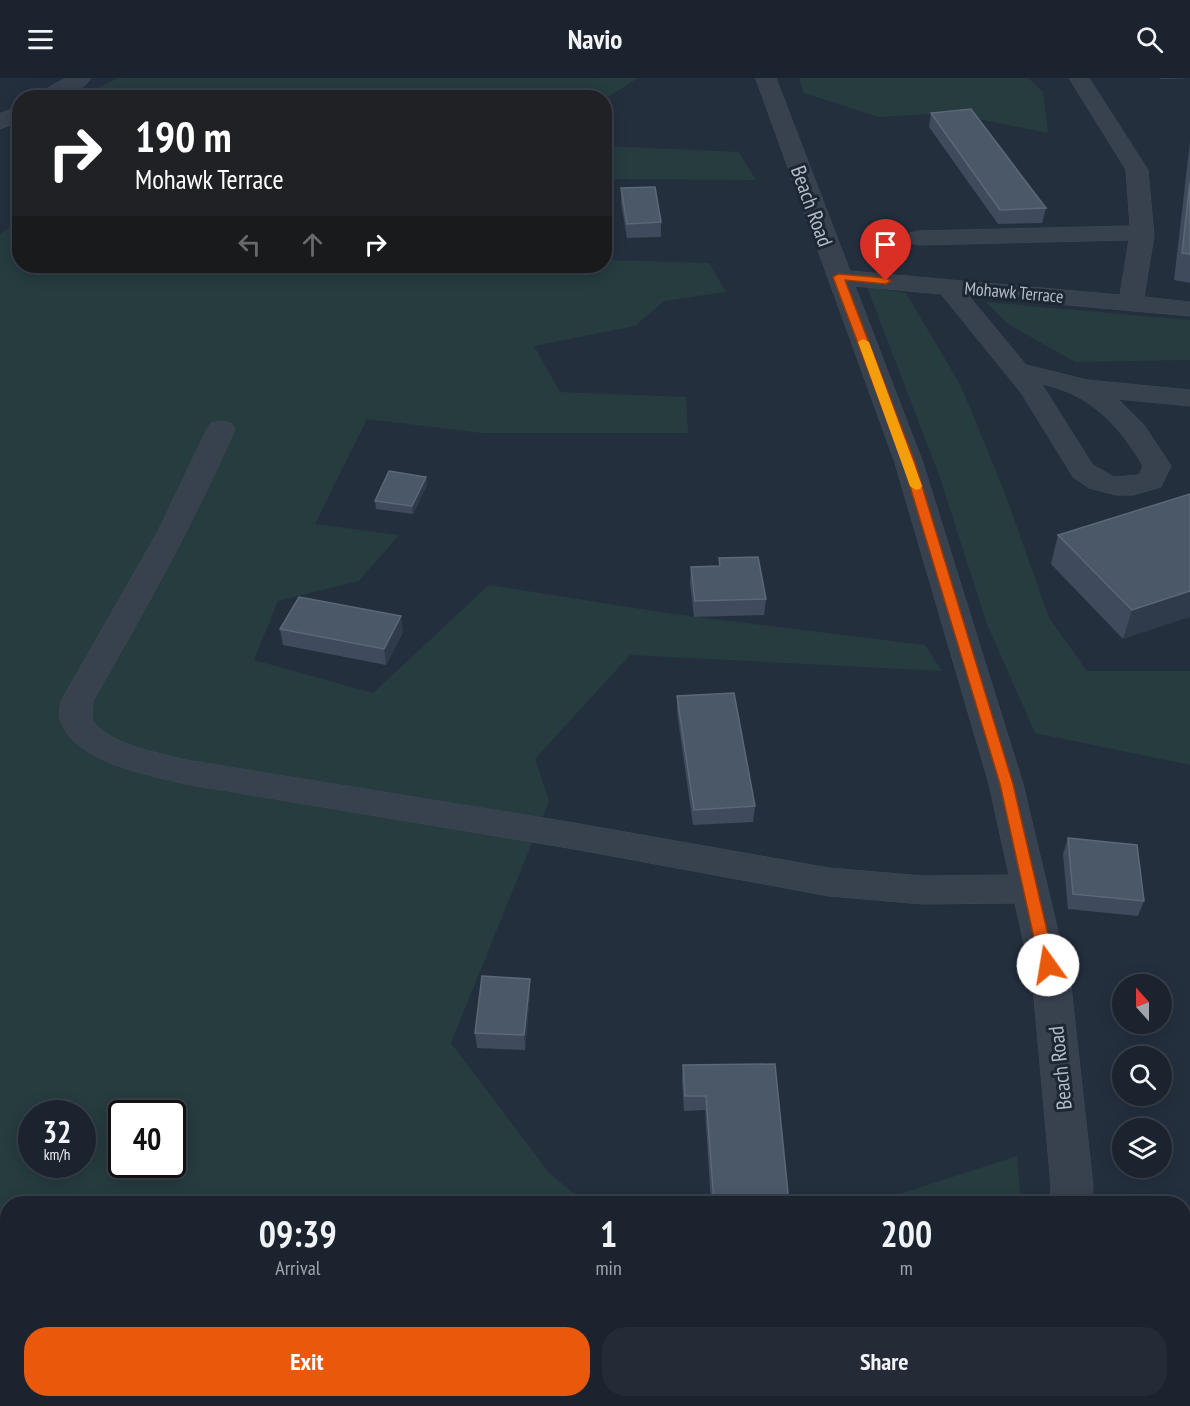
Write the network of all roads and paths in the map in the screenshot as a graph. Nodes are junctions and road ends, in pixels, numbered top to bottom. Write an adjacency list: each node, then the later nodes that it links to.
1 (81, 78): 4 (street)
2 (766, 78): 7 (street, Beach Road)
3 (1078, 78): 5 (street)
4 (59, 90)
5 (1142, 233): 6 (street); 9 (street)
6 (918, 238)
7 (838, 277): 8 (street, Mohawk Terrace); 15 (street, Beach Road)
8 (948, 286): 9 (street, Mohawk Terrace); 11 (street)
9 (1131, 303): 10 (street, Mohawk Terrace)
10 (1190, 309)
11 (1018, 371): 12 (street); 12 (street)
12 (1081, 387): 13 (street)
13 (1190, 398)
14 (221, 429): 15 (street)
15 (1030, 889): 16 (street, Beach Road)
16 (1071, 1196)

